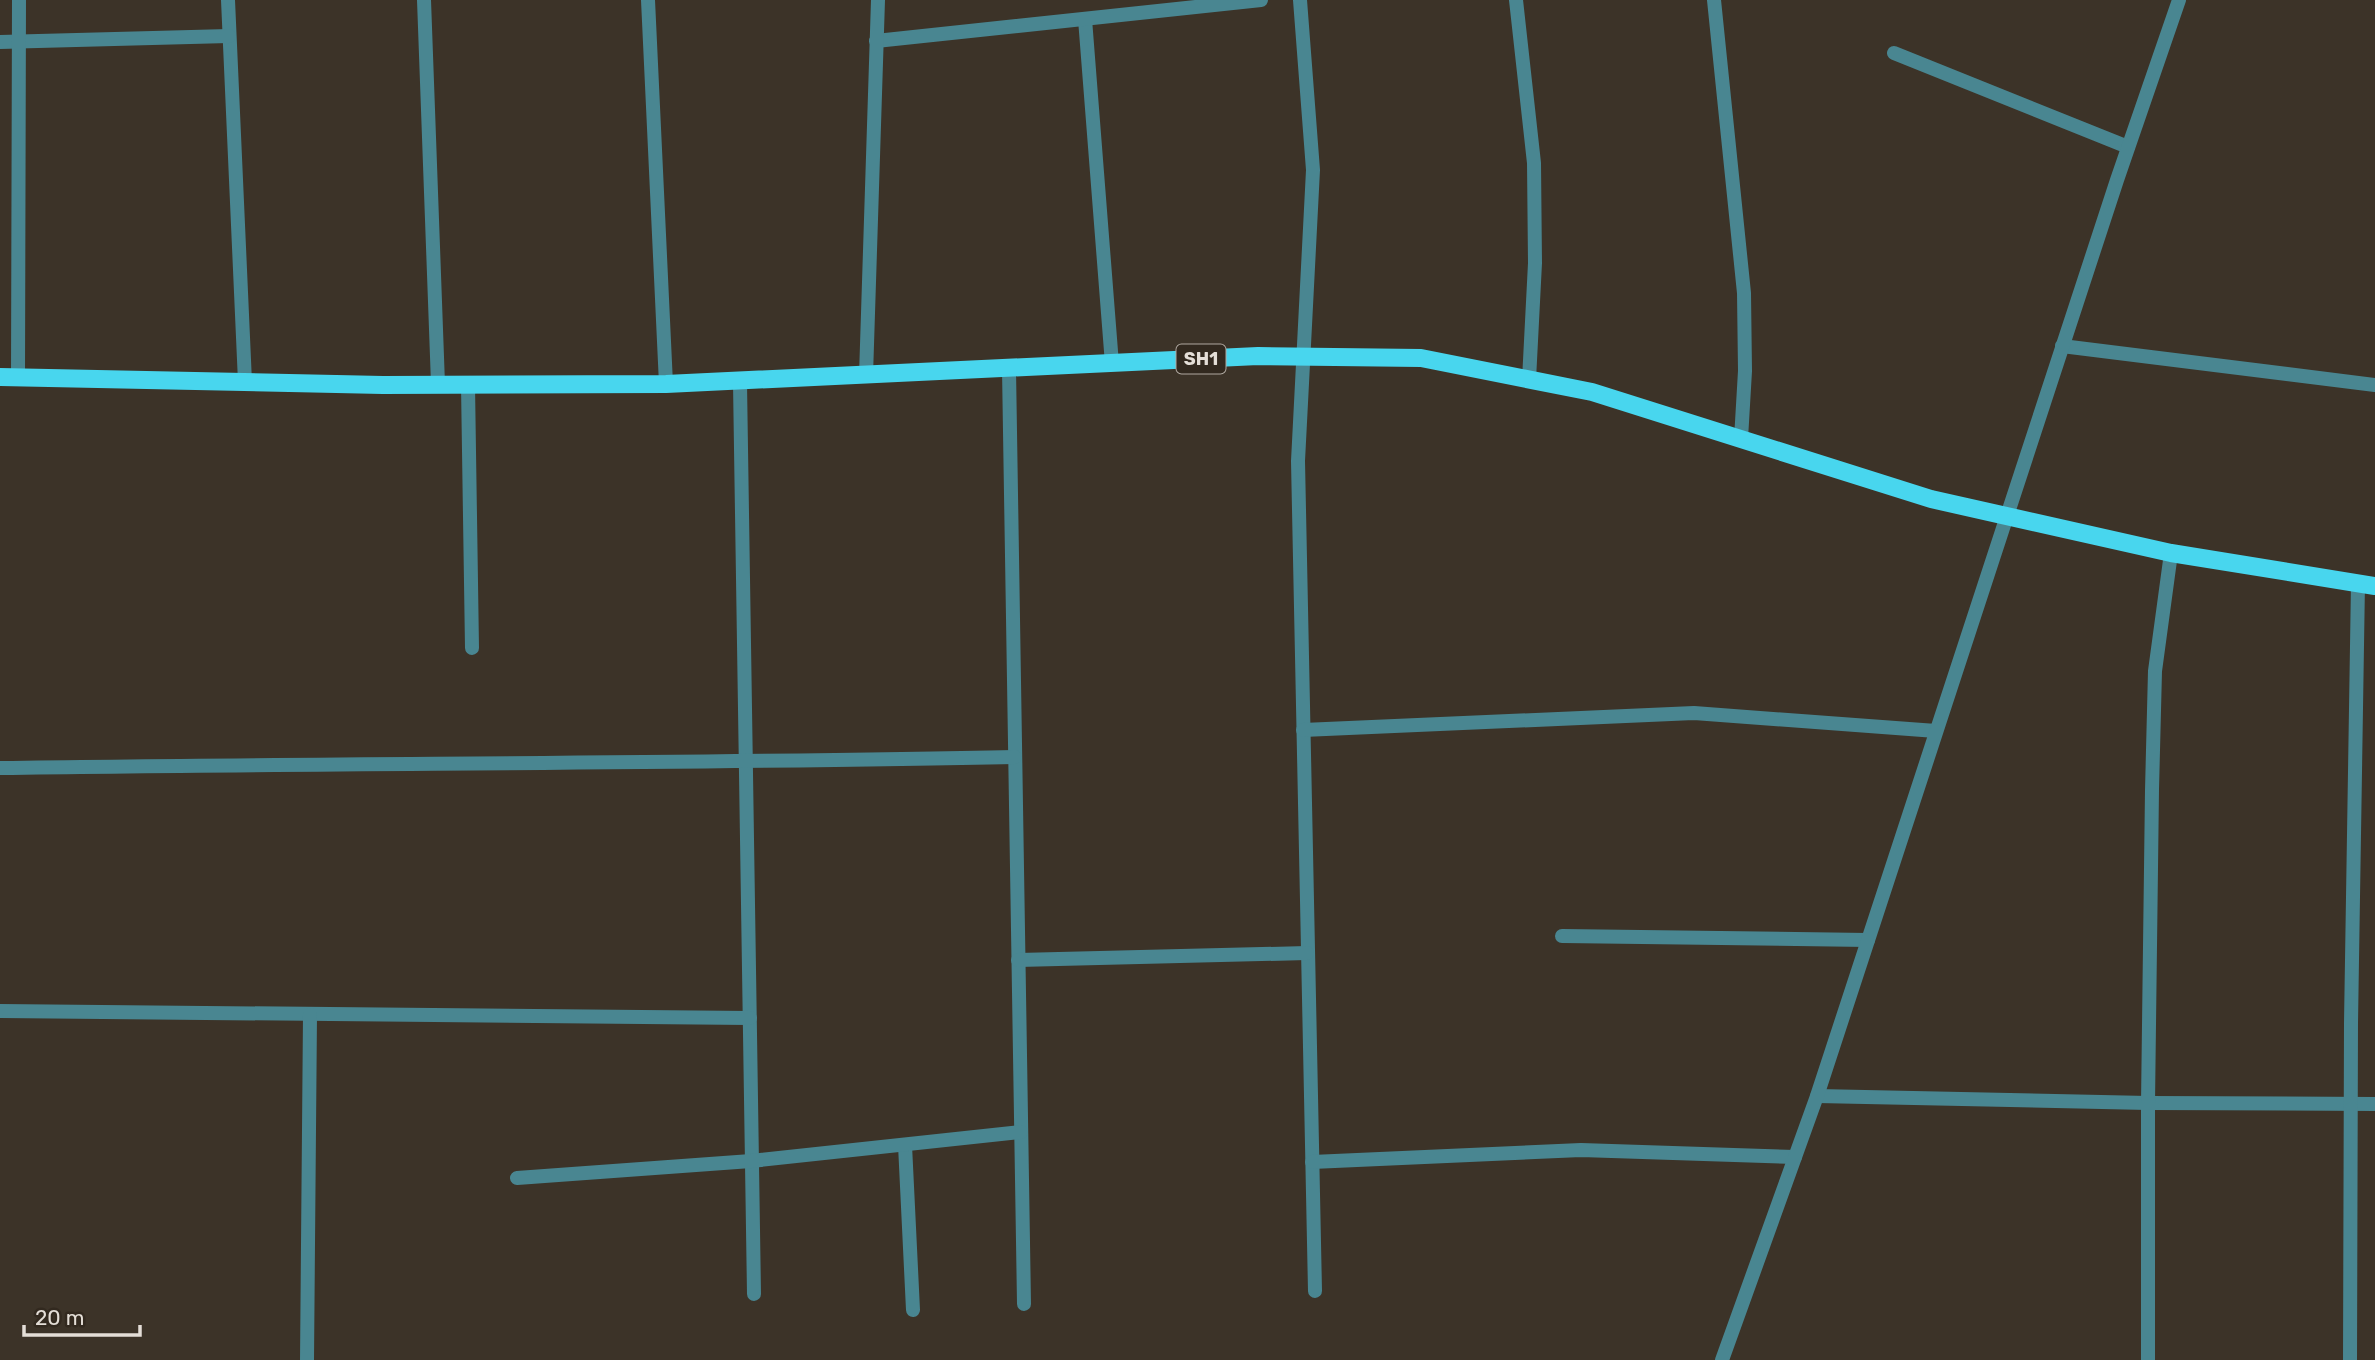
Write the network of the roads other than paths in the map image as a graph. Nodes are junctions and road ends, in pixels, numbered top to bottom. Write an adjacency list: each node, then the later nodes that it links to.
1 (19, 0): 14 (street)
2 (228, 0): 12 (street)
3 (424, 0): 27 (street)
4 (648, 0): 28 (street)
5 (878, 0): 15 (street)
6 (1261, 0): 11 (street)
7 (1300, 0): 19 (street)
8 (1516, 0): 24 (street)
9 (1714, 0): 31 (street)
10 (2179, 0): 17 (street)
11 (1085, 19): 15 (street); 20 (street)
12 (229, 36): 14 (street); 25 (street)
13 (0, 41): 14 (street)
14 (19, 41): 23 (street)
15 (876, 41): 22 (street)
16 (1894, 53): 17 (street)
17 (2128, 147): 18 (street)
18 (2062, 346): 30 (street); 32 (street)
19 (1305, 356): 20 (main road, SH1); 24 (main road, SH1); 36 (street)
20 (1112, 364): 21 (main road, SH1)
21 (1009, 369): 22 (main road, SH1); 38 (street)
22 (866, 376): 26 (main road, SH1)
23 (9, 377): 25 (main road, SH1)
24 (1529, 380): 31 (main road, SH1)
25 (245, 382): 27 (main road, SH1)
26 (740, 383): 28 (main road, SH1); 39 (street)
27 (438, 384): 29 (main road, SH1)
28 (666, 384): 29 (main road, SH1)
29 (468, 385): 35 (street)
30 (2375, 386)
31 (1741, 439): 32 (main road, SH1)
32 (2007, 516): 33 (main road, SH1); 37 (street)
33 (2171, 553): 34 (main road, SH1); 49 (street)
34 (2367, 584): 50 (street)
35 (472, 648)
36 (1303, 730): 37 (street); 43 (street)
37 (1936, 731): 42 (street)
38 (1015, 757): 39 (street); 44 (street)
39 (747, 762): 40 (street); 47 (street)
40 (0, 768)
41 (1562, 936): 42 (street)
42 (1868, 940): 48 (street)
43 (1307, 953): 44 (street); 56 (street)
44 (1018, 960): 52 (street)
45 (0, 1011): 46 (street)
46 (310, 1016): 47 (street); 62 (street)
47 (750, 1018): 55 (street)
48 (1817, 1096): 49 (street); 54 (street)
49 (2148, 1103): 50 (street); 64 (street)
50 (2351, 1104): 51 (street); 65 (street)
51 (2375, 1104)
52 (1021, 1132): 53 (street); 60 (street)
53 (905, 1145): 55 (street); 61 (street)
54 (1795, 1157): 56 (street); 63 (street)
55 (751, 1161): 57 (street); 59 (street)
56 (1312, 1162): 58 (street)
57 (517, 1178)
58 (1315, 1291)
59 (754, 1294)
60 (1024, 1304)
61 (913, 1310)
62 (307, 1360)
63 (1722, 1360)
64 (2148, 1360)
65 (2350, 1360)

